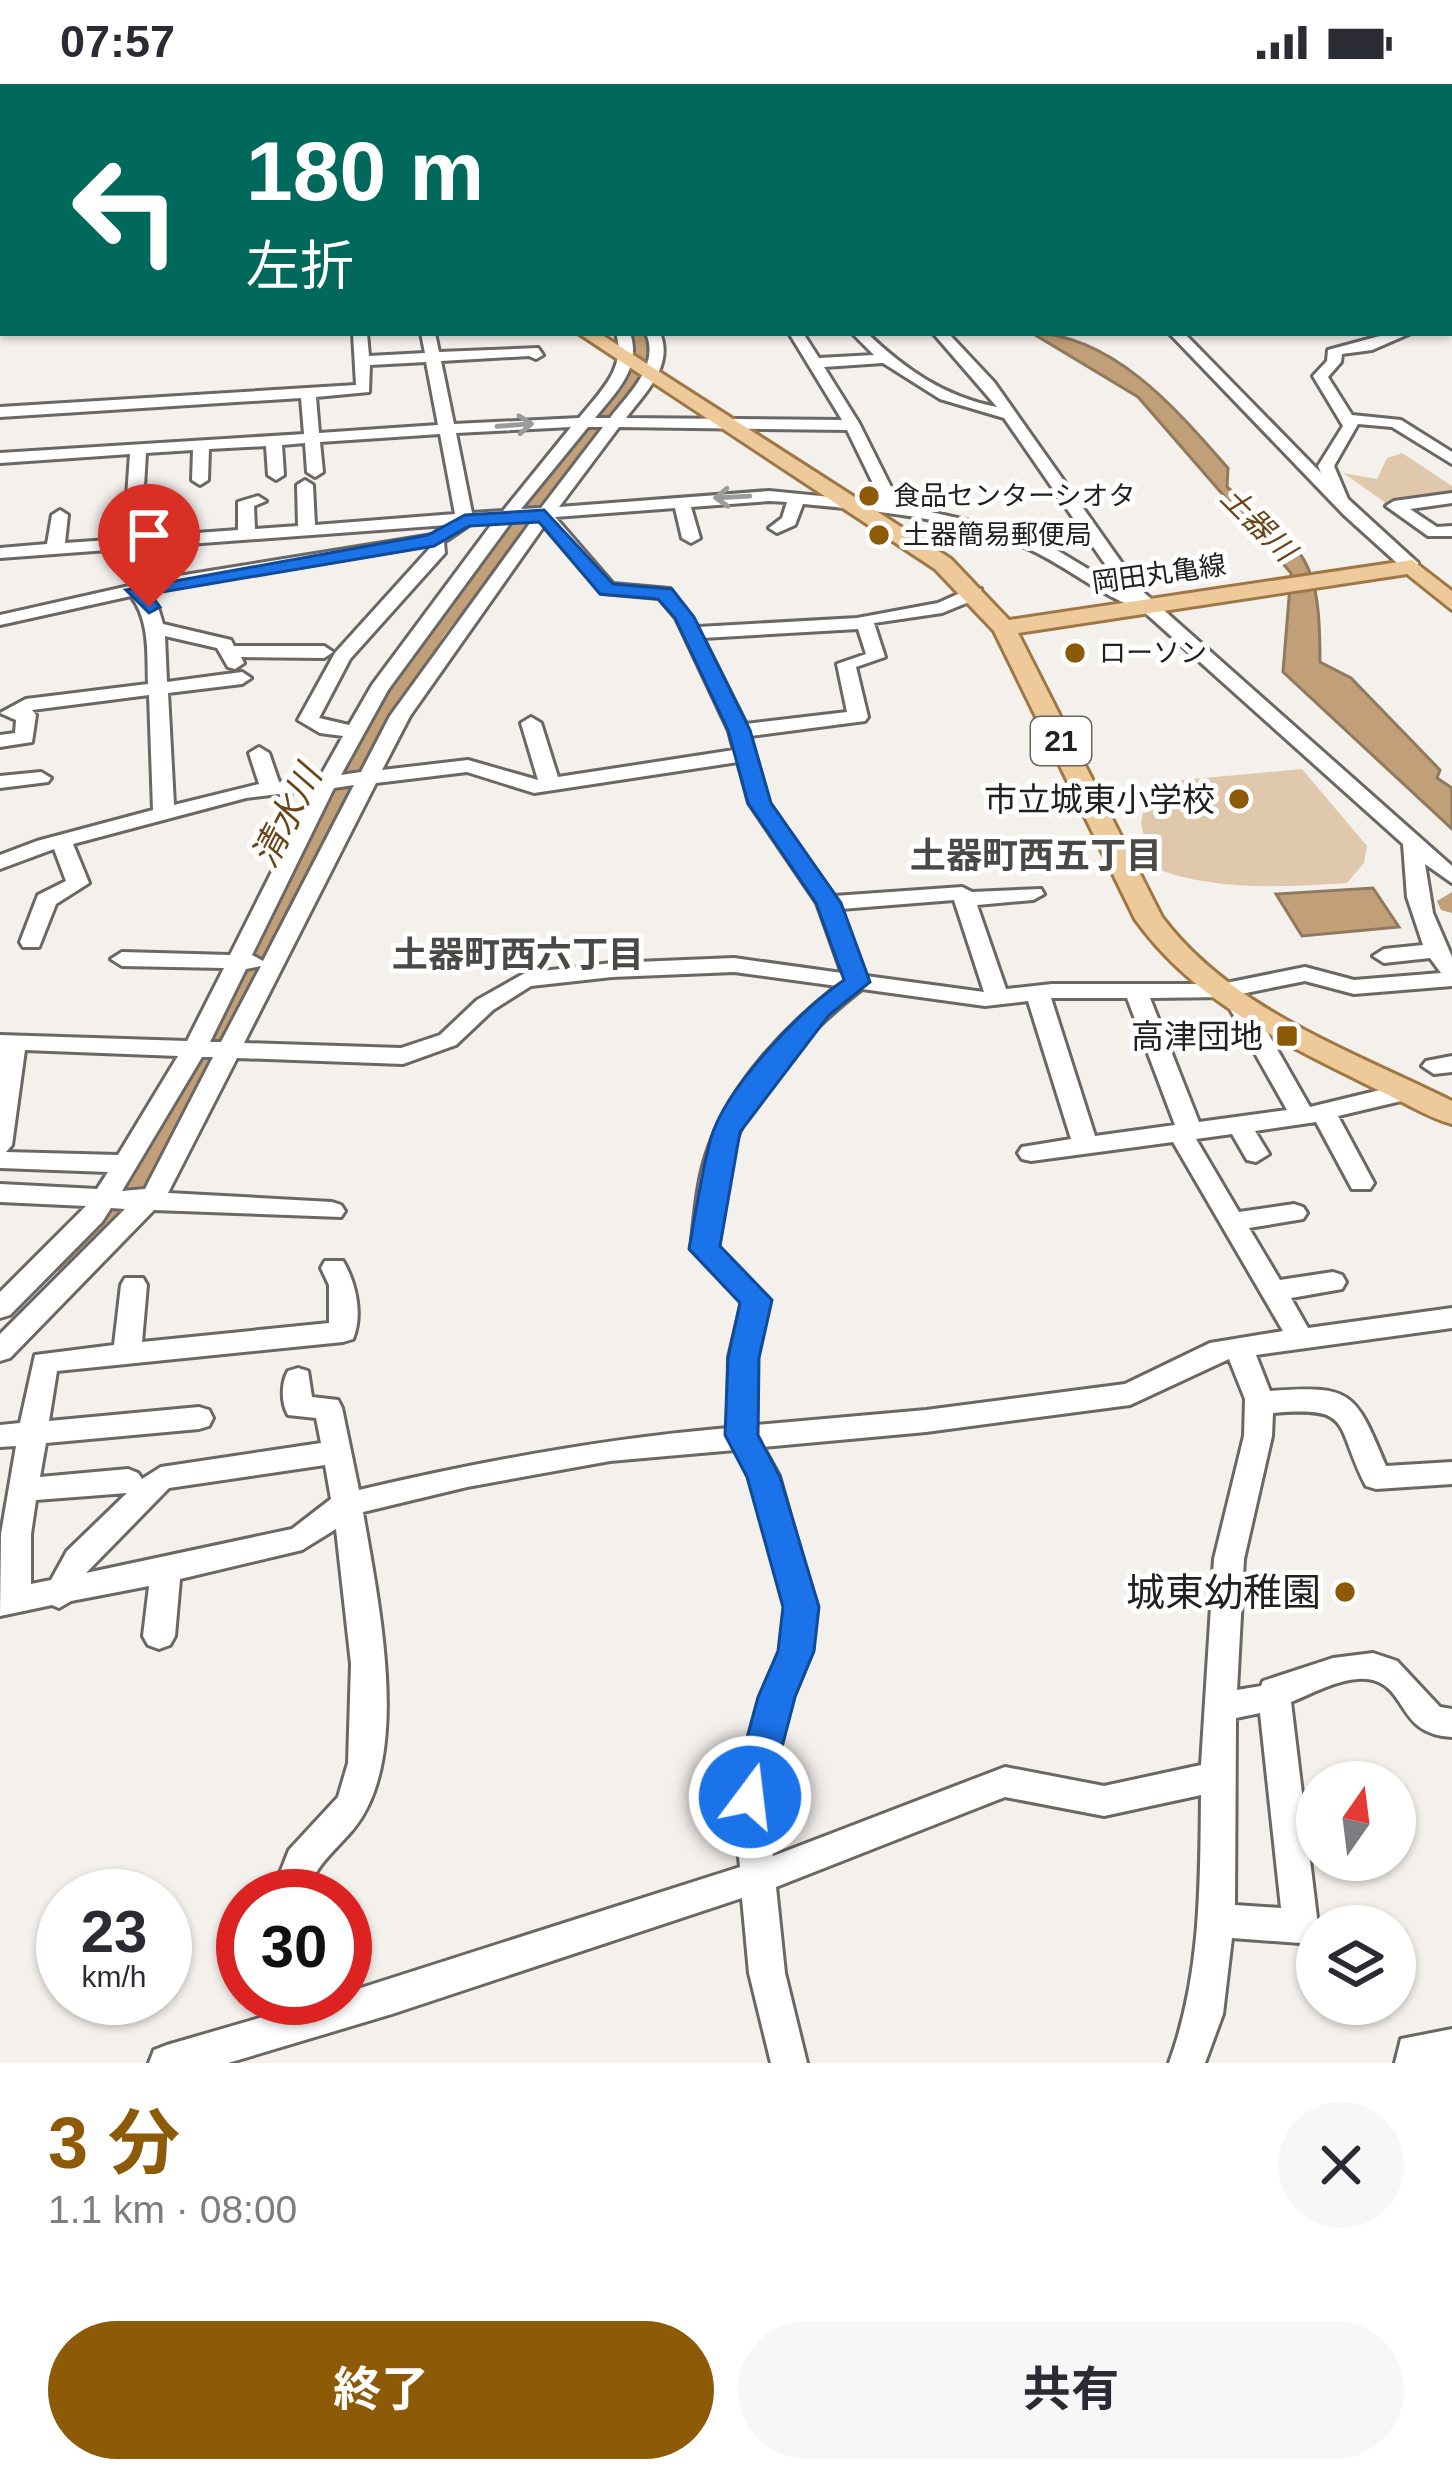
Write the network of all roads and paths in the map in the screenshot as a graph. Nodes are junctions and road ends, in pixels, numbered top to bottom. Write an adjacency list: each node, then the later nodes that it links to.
1 (360, 336): 15 (street)
2 (428, 336): 12 (street)
3 (591, 336): 14 (main road, 21)
4 (623, 336): 14 (street)
5 (654, 336): 17 (street)
6 (798, 336): 16 (street)
7 (862, 336): 13 (street)
8 (943, 336): 20 (street)
9 (1179, 336): 45 (street)
10 (1391, 336): 21 (street)
11 (536, 356): 12 (street)
12 (432, 357): 15 (street); 26 (street)
13 (884, 359): 16 (street); 20 (street)
14 (626, 360): 17 (main road, 21); 22 (street)
15 (362, 361): 18 (street)
16 (815, 363): 25 (street)
17 (652, 372): 23 (street); 24 (main road, 21)
18 (308, 394): 19 (street); 28 (street)
19 (0, 412)
20 (1009, 414): 61 (street)
21 (1349, 419): 34 (street); 45 (street)
22 (584, 422): 23 (street); 26 (street, one-way to 22); 46 (street)
23 (614, 422): 24 (street); 44 (street)
24 (730, 424): 25 (street); 41 (main road, 21)
25 (852, 425): 42 (street)
26 (444, 430): 27 (street); 47 (street)
27 (376, 434): 28 (street); 32 (street)
28 (313, 439): 29 (street); 50 (street)
29 (274, 441): 31 (street); 35 (street)
30 (137, 445): 31 (street); 33 (street); 54 (street)
31 (201, 446): 36 (street)
32 (377, 457)
33 (0, 458)
34 (1452, 459)
35 (276, 475)
36 (200, 480)
37 (797, 498): 40 (street, one-way to 40); 41 (street); 48 (street)
38 (1452, 498): 49 (street)
39 (258, 501): 51 (street)
40 (682, 502): 44 (street); 52 (street)
41 (849, 502): 42 (street); 59 (main road, 21)
42 (894, 509): 61 (street)
43 (60, 515): 55 (street)
44 (544, 516): 46 (street); 66 (street); 77 (street)
45 (1349, 516): 57 (street)
46 (505, 519): 47 (street); 72 (street)
47 (465, 521): 50 (street); 53 (street)
48 (790, 524)
49 (1452, 531)
50 (307, 532): 51 (street)
51 (247, 536): 54 (street)
52 (692, 538)
53 (434, 540): 58 (street); 72 (street)
54 (132, 544): 55 (street)
55 (56, 550): 56 (street)
56 (0, 553)
57 (1407, 568): 60 (main road); 61 (main road, 岡田丸亀線)
58 (136, 590): 62 (street); 64 (street)
59 (975, 593): 63 (street); 65 (main road, 21)
60 (1452, 603)
61 (1158, 605): 65 (main road, 岡田丸亀線); 85 (street)
62 (0, 620)
63 (866, 623): 66 (street); 71 (street)
64 (155, 628): 68 (street); 69 (street)
65 (1004, 628): 101 (main road, 21)
66 (690, 633): 71 (street)
67 (324, 652): 68 (street)
68 (232, 655): 69 (street)
69 (155, 690): 70 (street); 83 (street)
70 (8, 714): 74 (street)
71 (739, 730): 76 (street)
72 (355, 731): 80 (street)
73 (529, 736): 81 (street)
74 (0, 741)
75 (259, 753): 82 (street)
76 (743, 755): 81 (street); 90 (street)
77 (367, 777): 80 (street); 81 (street); 96 (street)
78 (41, 778): 79 (street)
79 (0, 782)
80 (326, 782): 82 (street); 95 (street)
81 (550, 785)
82 (271, 789): 83 (street)
83 (164, 816): 84 (street)
84 (62, 841): 86 (street); 91 (street)
85 (1413, 845): 88 (street); 92 (street)
86 (0, 863)
87 (1028, 866): 89 (street)
88 (1452, 878)
89 (964, 899): 90 (street); 102 (street)
90 (828, 903): 98 (street)
91 (31, 943)
92 (1435, 951): 93 (street); 97 (street)
93 (1384, 956)
94 (122, 959): 95 (street)
95 (241, 962): 96 (street); 104 (street)
96 (275, 963): 105 (street)
97 (1452, 976): 101 (street)
98 (857, 982): 102 (street); 105 (street); 138 (street)
99 (1136, 991): 100 (street); 101 (street); 110 (street)
100 (1038, 995): 102 (street); 112 (street)
101 (1229, 995): 106 (main road, 21); 107 (street)
102 (998, 999)
103 (7, 1042): 104 (street); 111 (street)
104 (195, 1046): 105 (street); 116 (street)
105 (231, 1048): 120 (street)
106 (1409, 1091): 107 (street); 108 (main road, 21)
107 (1313, 1114): 109 (street); 117 (street)
108 (1452, 1114)
109 (1240, 1125): 110 (street); 114 (street)
110 (1185, 1132): 112 (street); 123 (street)
111 (0, 1145)
112 (1086, 1146): 113 (street)
113 (1031, 1153)
114 (1256, 1154)
115 (0, 1160): 116 (street)
116 (125, 1164): 119 (street)
117 (1361, 1183)
118 (0, 1193): 119 (street)
119 (103, 1198): 120 (street); 128 (street)
120 (144, 1201): 121 (street); 132 (street)
121 (332, 1210)
122 (1294, 1213): 123 (street)
123 (1232, 1222): 127 (street)
124 (334, 1268): 133 (street)
125 (1333, 1282): 127 (street)
126 (134, 1285): 133 (street)
127 (1273, 1291): 130 (street)
128 (0, 1307)
129 (1452, 1318): 130 (street)
130 (1300, 1337): 131 (street)
131 (1238, 1346): 135 (street); 138 (street)
132 (0, 1352)
133 (127, 1354): 137 (street)
134 (298, 1378): 140 (street)
135 (1259, 1403): 141 (street); 150 (street)
136 (199, 1418): 137 (street)
137 (33, 1433): 139 (street); 144 (street)
138 (742, 1435): 143 (street); 154 (street)
139 (0, 1436)
140 (337, 1452): 143 (street); 146 (street)
141 (1452, 1473)
142 (128, 1480): 144 (street)
143 (349, 1504): 145 (street); 153 (street)
144 (14, 1506): 147 (street)
145 (166, 1568): 146 (street); 148 (street)
146 (59, 1595): 147 (street)
147 (8, 1603)
148 (159, 1636)
149 (1274, 1691): 150 (street); 151 (street); 155 (street)
150 (1220, 1703): 152 (street)
151 (1452, 1723)
152 (1217, 1783): 154 (street); 155 (street)
153 (298, 1869)
154 (755, 1878): 156 (street); 160 (street)
155 (1217, 1920): 161 (street)
156 (372, 1990)
157 (264, 2025): 159 (street)
158 (1452, 2047): 162 (street)
159 (167, 2063)
160 (789, 2063)
161 (1187, 2063)
162 (1413, 2063)

